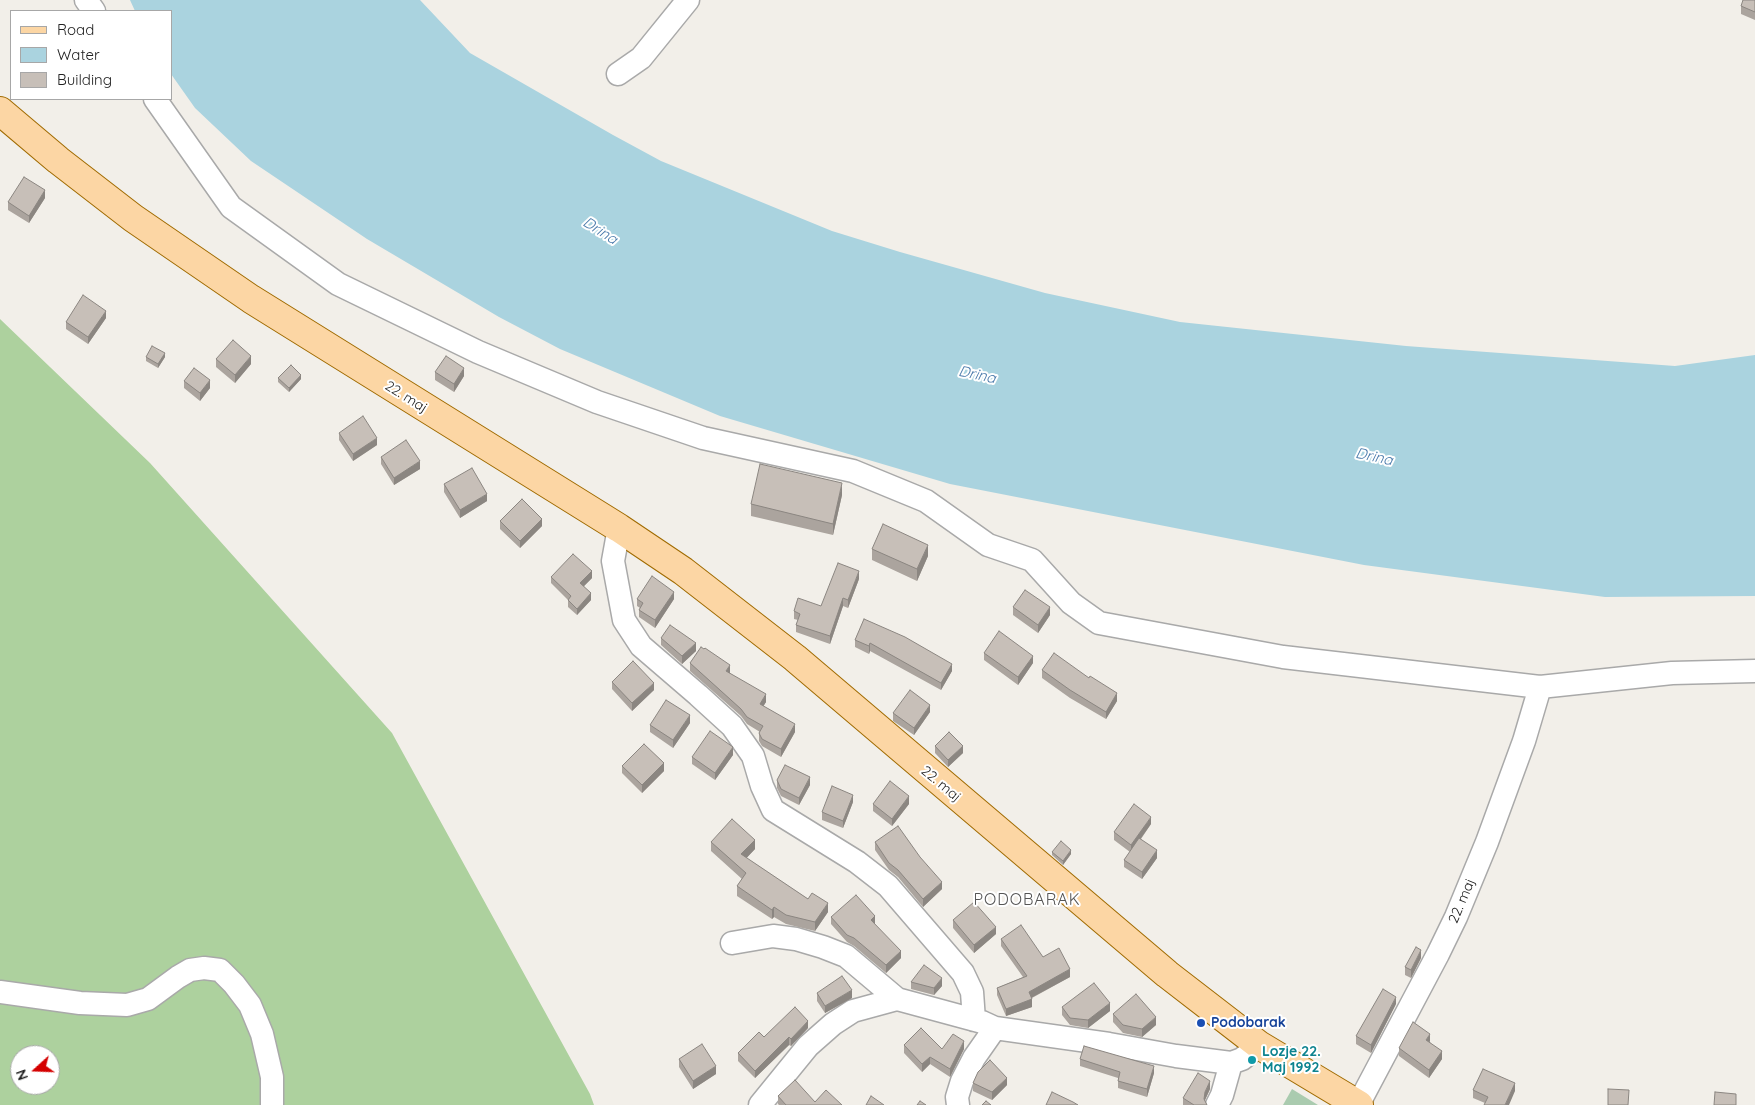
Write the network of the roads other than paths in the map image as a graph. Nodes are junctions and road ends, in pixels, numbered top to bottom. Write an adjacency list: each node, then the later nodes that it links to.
1 (688, 0): 2 (street)
2 (618, 74)
3 (156, 100): 7 (street)
4 (0, 111): 5 (main road, 22. maj)
5 (619, 528): 11 (street); 13 (main road, 22. maj)
6 (1755, 670): 7 (street)
7 (1540, 687): 19 (street, 22. maj)
8 (732, 943): 10 (street)
9 (0, 992): 15 (street)
10 (897, 999): 11 (street); 16 (street)
11 (974, 1020): 12 (street)
12 (995, 1028): 14 (street); 17 (street)
13 (1259, 1045): 14 (street); 19 (main road, 22. maj)
14 (1231, 1063): 18 (street)
15 (272, 1105)
16 (760, 1105)
17 (958, 1105)
18 (1216, 1105)
19 (1358, 1105)

